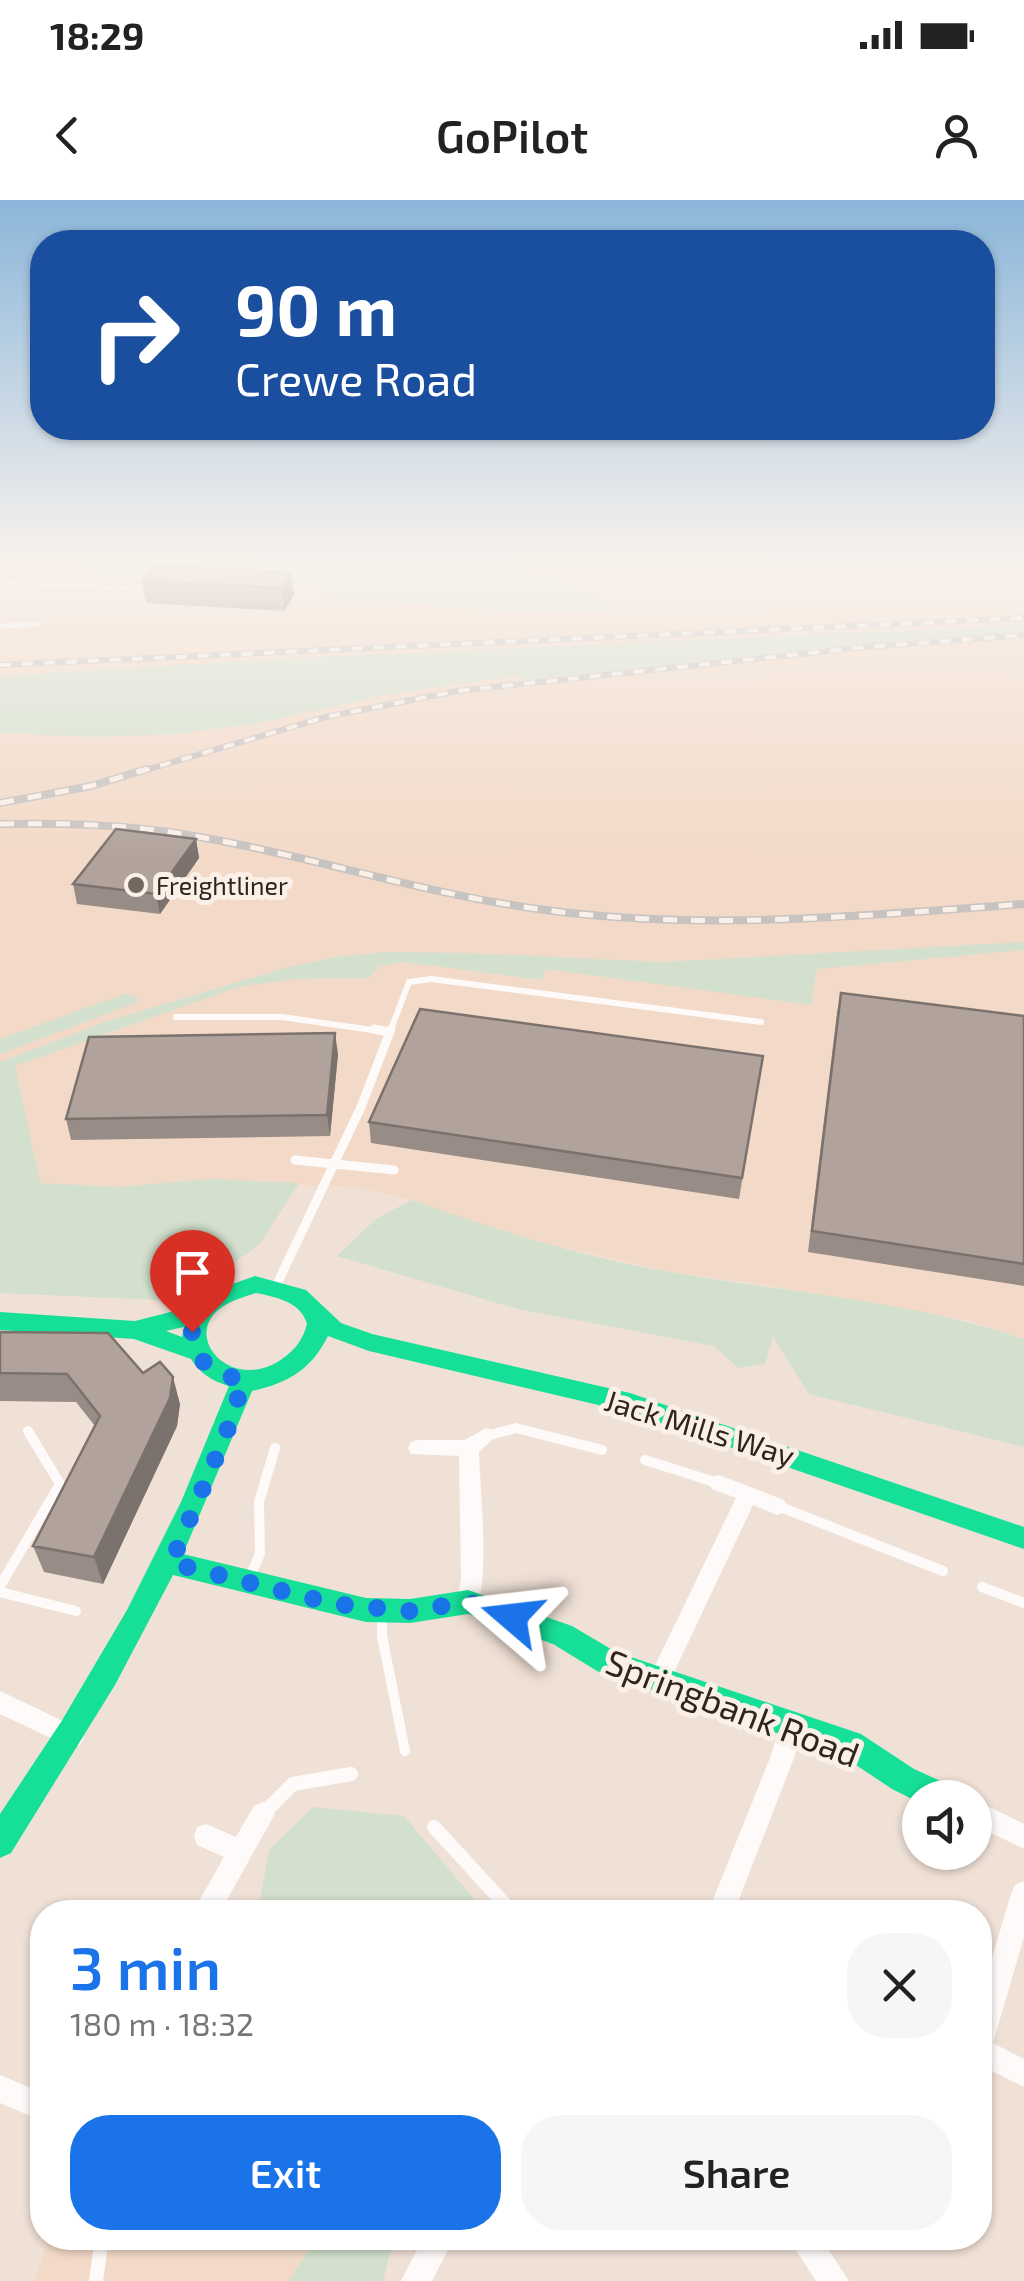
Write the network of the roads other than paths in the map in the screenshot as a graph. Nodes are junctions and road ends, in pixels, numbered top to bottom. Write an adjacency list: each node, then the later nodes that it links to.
1 (176, 1018): 3 (lane)
2 (761, 1022): 3 (lane)
3 (388, 1032): 5 (lane)
4 (295, 1160): 5 (lane)
5 (334, 1162): 6 (lane); 7 (lane)
6 (394, 1170)
7 (277, 1284): 8 (main road); 9 (main road)
8 (318, 1313): 12 (main road, Jack Mills Way); 13 (main road)
9 (199, 1314): 11 (main road); 14 (main road)
10 (0, 1321): 11 (main road)
11 (135, 1330): 14 (main road)
12 (369, 1342): 13 (main road, Jack Mills Way); 25 (main road, Jack Mills Way)
13 (314, 1348): 15 (main road)
14 (193, 1350): 15 (main road)
15 (244, 1380): 26 (main road)
16 (28, 1431): 30 (lane)
17 (478, 1442): 19 (street); 20 (lane); 31 (street)
18 (276, 1448): 28 (lane)
19 (418, 1448)
20 (602, 1450)
21 (644, 1460): 22 (lane)
22 (719, 1483): 23 (street)
23 (748, 1494): 24 (street); 35 (street)
24 (777, 1506): 27 (lane)
25 (1024, 1538)
26 (171, 1563): 28 (main road, Springbank Road); 38 (main road)
27 (942, 1571)
28 (248, 1581): 34 (main road, Springbank Road)
29 (982, 1587): 32 (lane)
30 (0, 1589): 33 (lane)
31 (468, 1602): 34 (main road, Springbank Road); 35 (main road, Springbank Road)
32 (1024, 1603)
33 (76, 1611)
34 (382, 1611): 39 (lane)
35 (660, 1678): 37 (main road, Springbank Road)
36 (0, 1702): 38 (street)
37 (790, 1724): 41 (main road, Springbank Road); 52 (street)
38 (72, 1737): 47 (main road)
39 (405, 1750)
40 (351, 1774): 42 (lane)
41 (903, 1780)
42 (262, 1814): 48 (street)
43 (992, 1821): 46 (street)
44 (434, 1827): 51 (lane)
45 (206, 1836): 48 (street)
46 (1024, 1837)
47 (0, 1842)
48 (240, 1851): 50 (street)
49 (1024, 1894): 53 (street)
50 (213, 1900)
51 (501, 1900)
52 (726, 1900)
53 (992, 2002)
54 (992, 2057): 55 (street)
55 (1024, 2073)
56 (0, 2089): 57 (street)
57 (30, 2101)
58 (100, 2250): 62 (lane)
59 (433, 2250): 63 (street)
60 (810, 2250): 61 (street)
61 (827, 2278)
62 (96, 2281)
63 (416, 2281)

